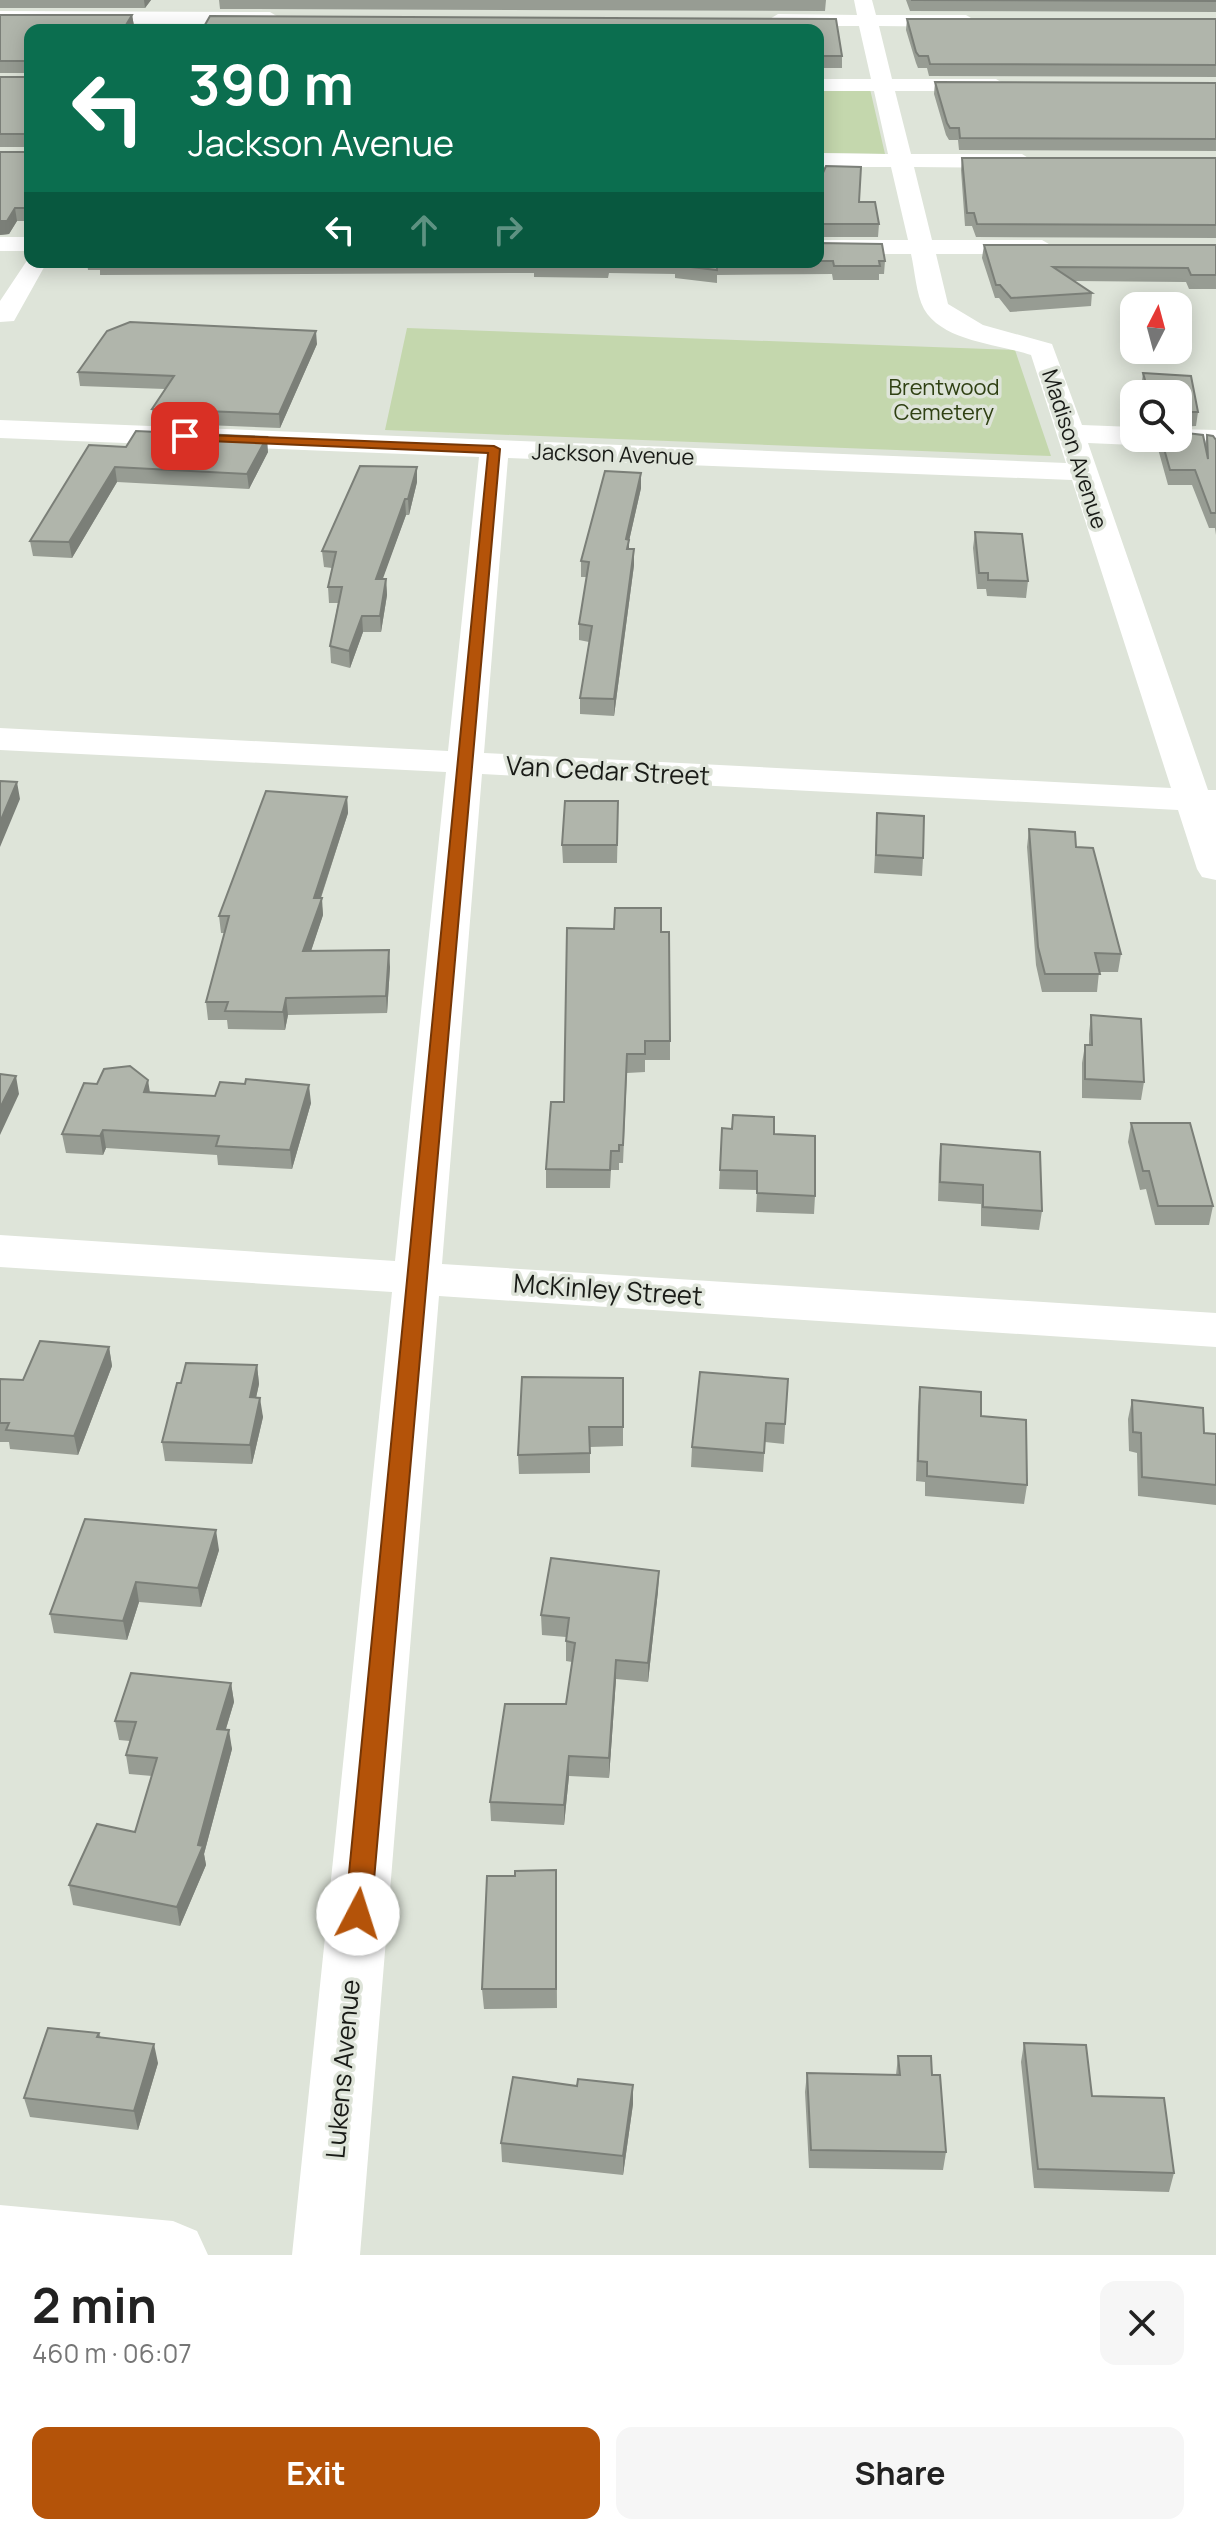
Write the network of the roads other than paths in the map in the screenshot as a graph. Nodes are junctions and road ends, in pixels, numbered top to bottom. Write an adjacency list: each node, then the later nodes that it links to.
1 (865, 10): 5 (street); 6 (street); 8 (street, Madison Avenue)
2 (173, 16): 3 (street); 4 (street)
3 (0, 17)
4 (295, 18)
5 (759, 20)
6 (981, 21)
7 (824, 85): 8 (street)
8 (883, 85): 9 (street); 11 (street, Madison Avenue)
9 (1010, 85)
10 (824, 160): 11 (street)
11 (901, 160): 12 (street); 16 (street, Madison Avenue)
12 (1045, 161)
13 (0, 244): 14 (street)
14 (24, 244)
15 (824, 247): 16 (street)
16 (921, 247): 17 (street); 21 (street, Madison Avenue)
17 (1064, 247)
18 (32, 268): 19 (street)
19 (5, 315)
20 (0, 429): 25 (street, Jackson Avenue)
21 (1068, 433): 22 (street); 26 (street, Madison Avenue)
22 (1120, 435)
23 (1192, 438): 24 (street)
24 (1216, 439)
25 (494, 449): 26 (street, Jackson Avenue); 28 (street, Lukens Avenue)
26 (1082, 472): 29 (street, Madison Avenue)
27 (0, 739): 28 (street, Van Cedar Street)
28 (464, 763): 29 (street, Van Cedar Street); 32 (street, Lukens Avenue)
29 (1204, 801): 30 (street, Madison Avenue)
30 (1216, 869)
31 (0, 1251): 32 (street, McKinley Street)
32 (417, 1278): 33 (street, McKinley Street); 36 (street, Lukens Avenue)
33 (1216, 1330)
34 (0, 2239): 35 (street)
35 (173, 2255)
36 (326, 2255)

